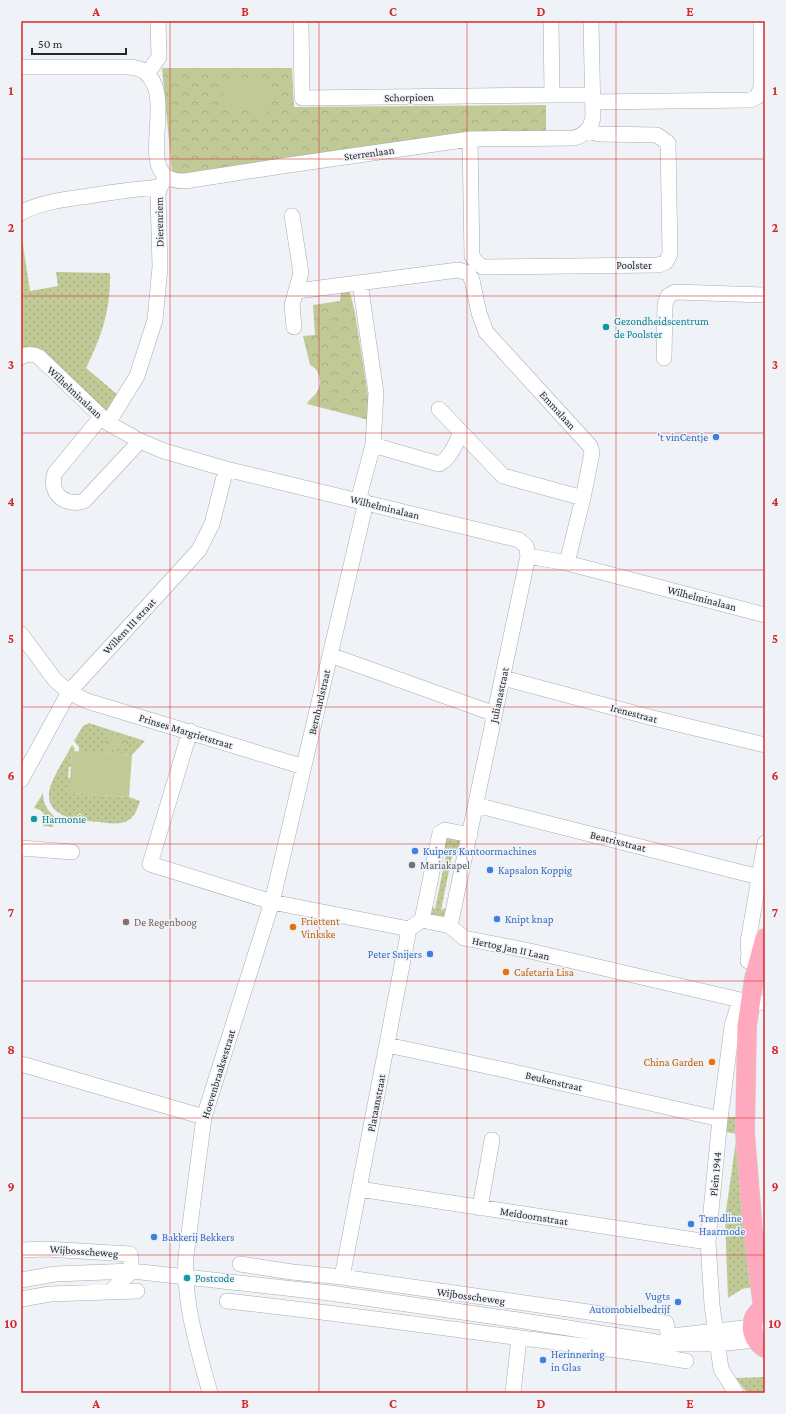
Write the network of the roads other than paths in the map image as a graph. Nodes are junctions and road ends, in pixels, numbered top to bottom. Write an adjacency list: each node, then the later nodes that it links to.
1 (158, 21): 7 (street)
2 (301, 21): 8 (street, Schorpioen)
3 (551, 21): 8 (street)
4 (591, 21): 9 (street)
5 (761, 21): 9 (street, Schorpioen)
6 (21, 67): 7 (street)
7 (147, 74): 12 (street)
8 (552, 94): 9 (street, Schorpioen)
9 (593, 98): 10 (street)
10 (587, 131): 11 (street, Sterrenlaan); 15 (street, Poolster)
11 (470, 139): 12 (street, Sterrenlaan); 15 (street)
12 (163, 182): 13 (street, Sterrenlaan); 23 (street, Dierenriem)
13 (21, 213)
14 (292, 216): 17 (street)
15 (472, 268): 16 (street, Poolster); 28 (street, Emmalaan)
16 (360, 283): 17 (street, Poolster); 26 (street)
17 (297, 291): 19 (street)
18 (765, 295): 21 (street)
19 (294, 327)
20 (22, 354): 23 (street, Wilhelminalaan)
21 (664, 358)
22 (439, 409): 24 (street)
23 (105, 420): 25 (street, Wilhelminalaan); 25 (street, Dierenriem)
24 (461, 432): 26 (street); 28 (street)
25 (140, 441): 27 (street, Wilhelminalaan)
26 (373, 445): 29 (street)
27 (226, 469): 29 (street, Wilhelminalaan); 36 (street, Willem III straat)
28 (583, 498): 31 (street, Emmalaan)
29 (362, 502): 30 (street, Wilhelminalaan); 34 (street, Bernhardstraat)
30 (528, 556): 31 (street, Wilhelminalaan); 35 (street, Julianastraat)
31 (567, 563): 32 (street, Wilhelminalaan)
32 (765, 615)
33 (21, 634): 36 (street, Prinses Margrietstraat)
34 (330, 655): 37 (street); 40 (street, Bernhardstraat)
35 (503, 678): 37 (street, Julianastraat); 39 (street, Irenestraat)
36 (69, 692): 38 (street, Prinses Margrietstraat); 41 (street, Willem III straat)
37 (495, 714): 42 (street, Julianastraat)
38 (190, 731): 40 (street, Prinses Margrietstraat); 48 (street, Hertog Jan II Laan)
39 (765, 745)
40 (304, 767): 48 (street, Bernhardstraat)
41 (21, 780)
42 (476, 805): 43 (street, Julianastraat); 47 (street, Beatrixstraat)
43 (470, 835): 49 (street); 50 (street, Julianastraat)
44 (765, 843): 47 (street)
45 (21, 848): 46 (street)
46 (72, 852)
47 (759, 877): 52 (street)
48 (272, 902): 49 (street, Hertog Jan II Laan); 57 (street, Hoevenbraaksestraat)
49 (416, 925): 50 (street, Hertog Jan II Laan); 55 (street, Plataanstraat)
50 (450, 926): 54 (street, Hertog Jan II Laan)
51 (765, 938): 54 (main road)
52 (748, 961)
53 (765, 970): 54 (main road)
54 (751, 1001): 58 (street, Plein 1944); 62 (main road); 77 (main road)
55 (387, 1045): 58 (street, Beukenstraat); 60 (street, Plataanstraat)
56 (21, 1064): 57 (street)
57 (204, 1117): 68 (street, Hoevenbraaksestraat)
58 (720, 1119): 63 (street, Plein 1944)
59 (492, 1140): 61 (street)
60 (359, 1189): 61 (street, Meidoornstraat); 69 (street, Plataanstraat)
61 (480, 1208): 63 (street, Meidoornstraat)
62 (765, 1231)
63 (708, 1242): 79 (street, Plein 1944)
64 (21, 1250): 67 (street, Wijbosscheweg)
65 (240, 1264): 66 (street, Wijbosscheweg)
66 (264, 1267): 69 (street, Wijbosscheweg); 71 (street)
67 (132, 1271): 68 (street, Wijbosscheweg); 70 (street, Wijbosscheweg); 72 (street)
68 (184, 1276): 71 (street, Wijbosscheweg); 84 (street, Hoevenbraaksestraat)
69 (342, 1277): 81 (street, Wijbosscheweg)
70 (21, 1280)
71 (240, 1282): 76 (street); 81 (street, Wijbosscheweg)
72 (111, 1291): 73 (street); 74 (street)
73 (137, 1291)
74 (21, 1299)
75 (227, 1301): 76 (street)
76 (249, 1303): 78 (street)
77 (764, 1308): 80 (main road)
78 (519, 1338): 82 (street); 85 (street)
79 (716, 1338): 80 (street, Wijbosscheweg); 81 (street, Wijbosscheweg); 86 (street, Plein 1944)
80 (758, 1338)
81 (669, 1340): 82 (street)
82 (660, 1356): 83 (street)
83 (686, 1361)
84 (210, 1393)
85 (513, 1393)
86 (736, 1393)

